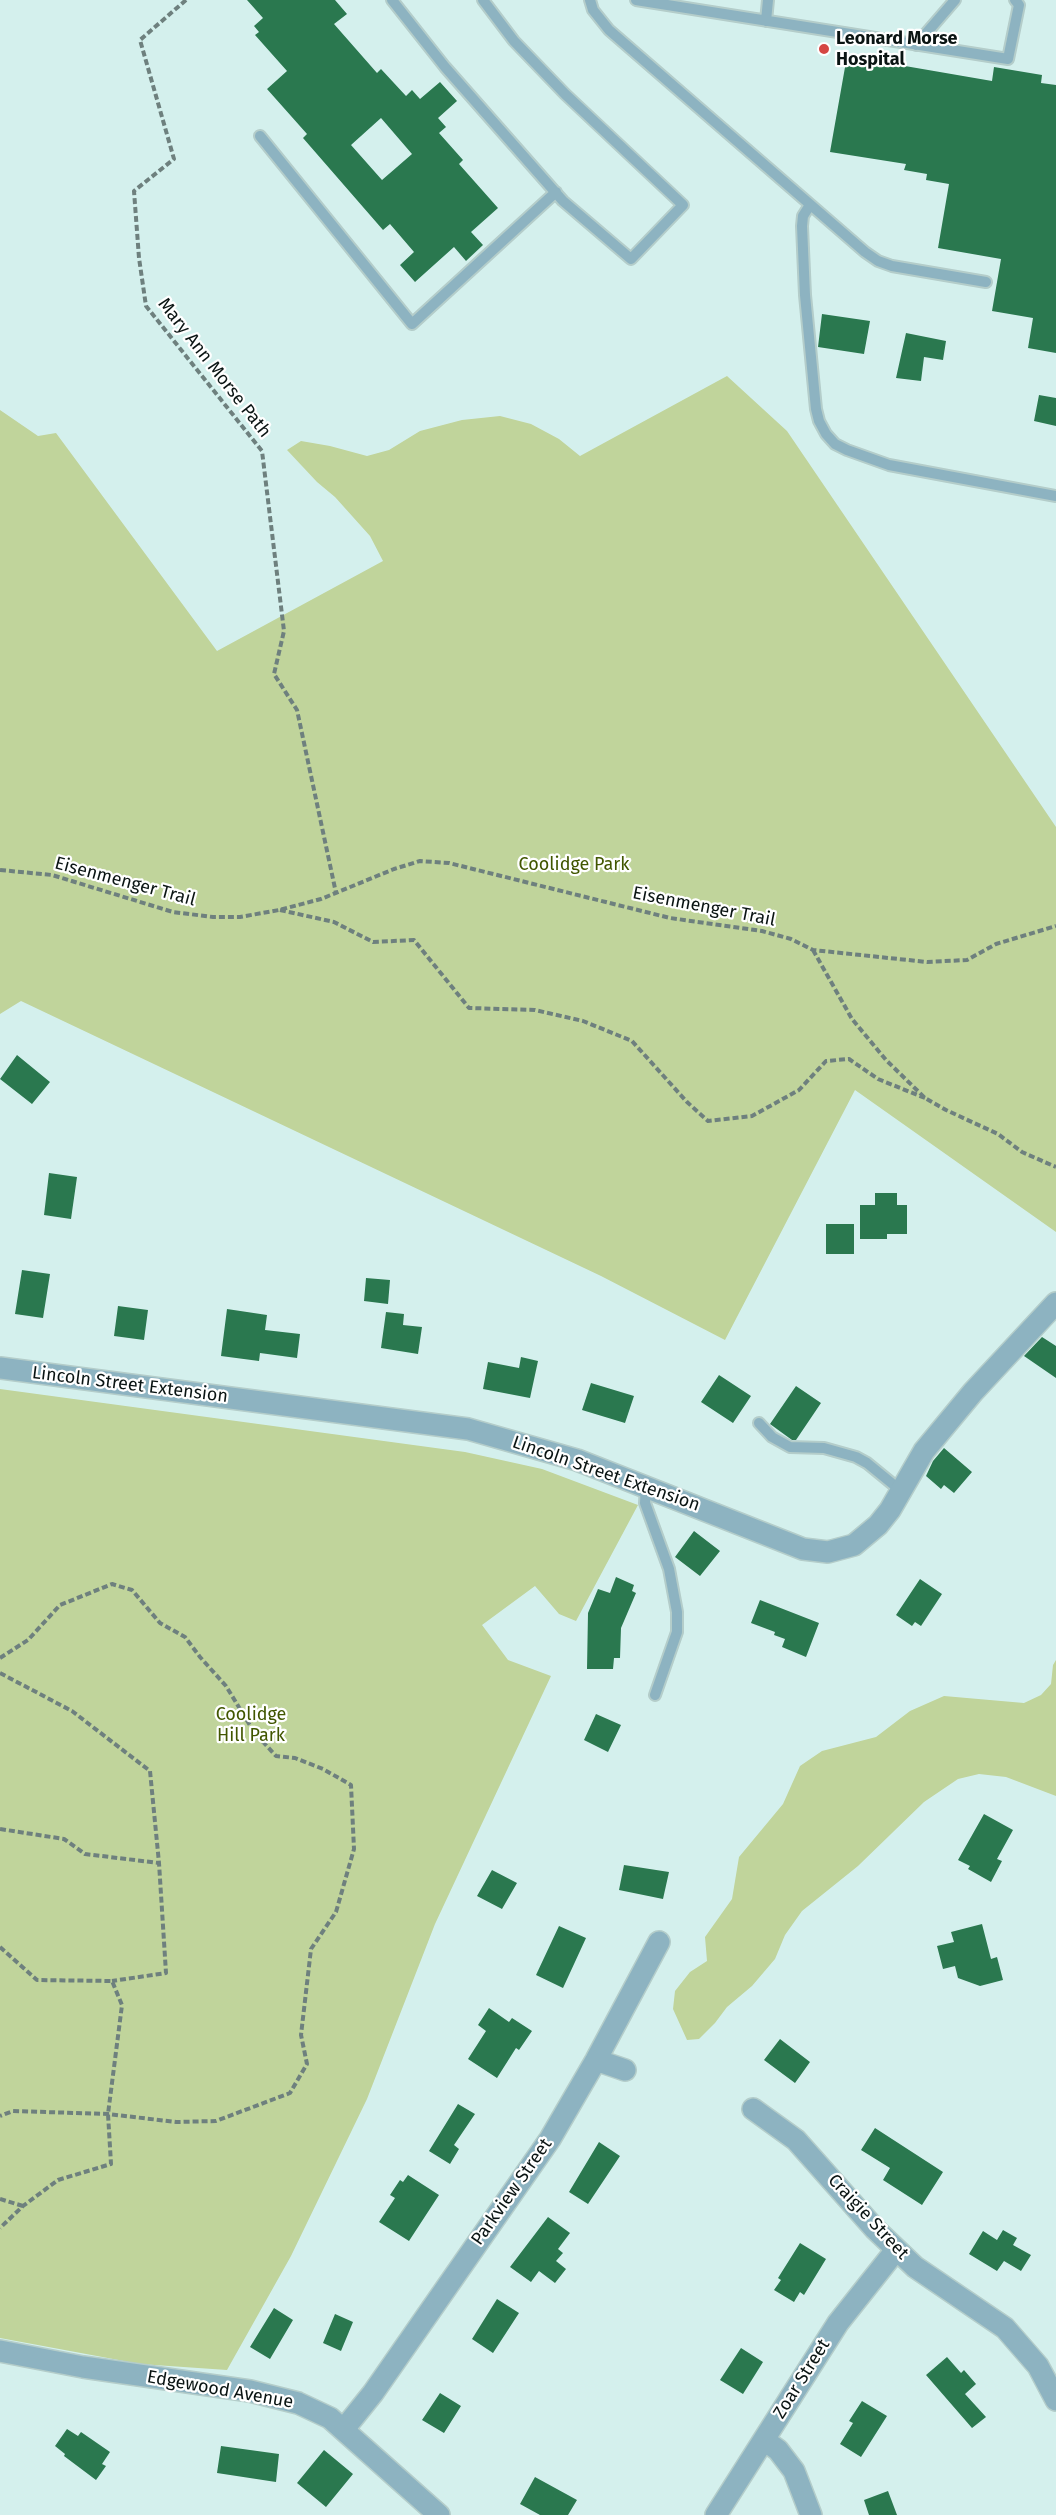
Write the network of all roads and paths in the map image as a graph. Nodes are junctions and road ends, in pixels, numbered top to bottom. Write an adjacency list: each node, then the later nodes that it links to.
1 (186, 0): 17 (path, Mary Ann Morse Path)
2 (392, 0): 12 (lane)
3 (483, 0): 12 (lane)
4 (590, 0): 13 (lane)
5 (636, 0): 9 (lane)
6 (768, 0): 9 (lane)
7 (955, 0): 10 (lane)
8 (1015, 0): 10 (lane)
9 (766, 21): 10 (lane)
10 (916, 45)
11 (260, 136): 12 (lane)
12 (556, 192)
13 (810, 204): 14 (lane); 15 (lane)
14 (986, 282)
15 (1056, 496)
16 (0, 870): 18 (path, Eisenmenger Trail)
17 (336, 893): 18 (path, Eisenmenger Trail); 20 (path, Eisenmenger Trail)
18 (279, 910): 21 (path, Eisenmenger Trail)
19 (1056, 926): 20 (path, Eisenmenger Trail)
20 (813, 950): 21 (path)
21 (925, 1098): 22 (path)
22 (1056, 1167)
23 (1056, 1303): 27 (street, Lincoln Street Extension)
24 (0, 1368): 26 (street, Lincoln Street Extension)
25 (759, 1423): 27 (lane)
26 (646, 1485): 27 (street, Lincoln Street Extension); 30 (lane)
27 (900, 1490)
28 (0, 1658): 39 (path)
29 (0, 1672): 32 (path)
30 (655, 1695)
31 (0, 1829): 32 (path)
32 (159, 1863): 35 (path)
33 (659, 1942): 36 (street, Parkview Street)
34 (0, 1947): 35 (path)
35 (112, 1981): 39 (path)
36 (596, 2060): 37 (street); 47 (street, Parkview Street)
37 (624, 2070)
38 (753, 2109): 44 (street, Craigie Street)
39 (108, 2114): 40 (path); 42 (path)
40 (0, 2116)
41 (0, 2199): 42 (path)
42 (23, 2206): 43 (path)
43 (0, 2228)
44 (897, 2250): 46 (street, Craigie Street); 48 (street, Zoar Street)
45 (0, 2351): 47 (street, Edgewood Avenue)
46 (1056, 2400)
47 (344, 2430): 49 (street, Edgewood Avenue)
48 (764, 2440): 50 (street, Zoar Street); 51 (street)
49 (436, 2514)
50 (716, 2515)
51 (811, 2515)

